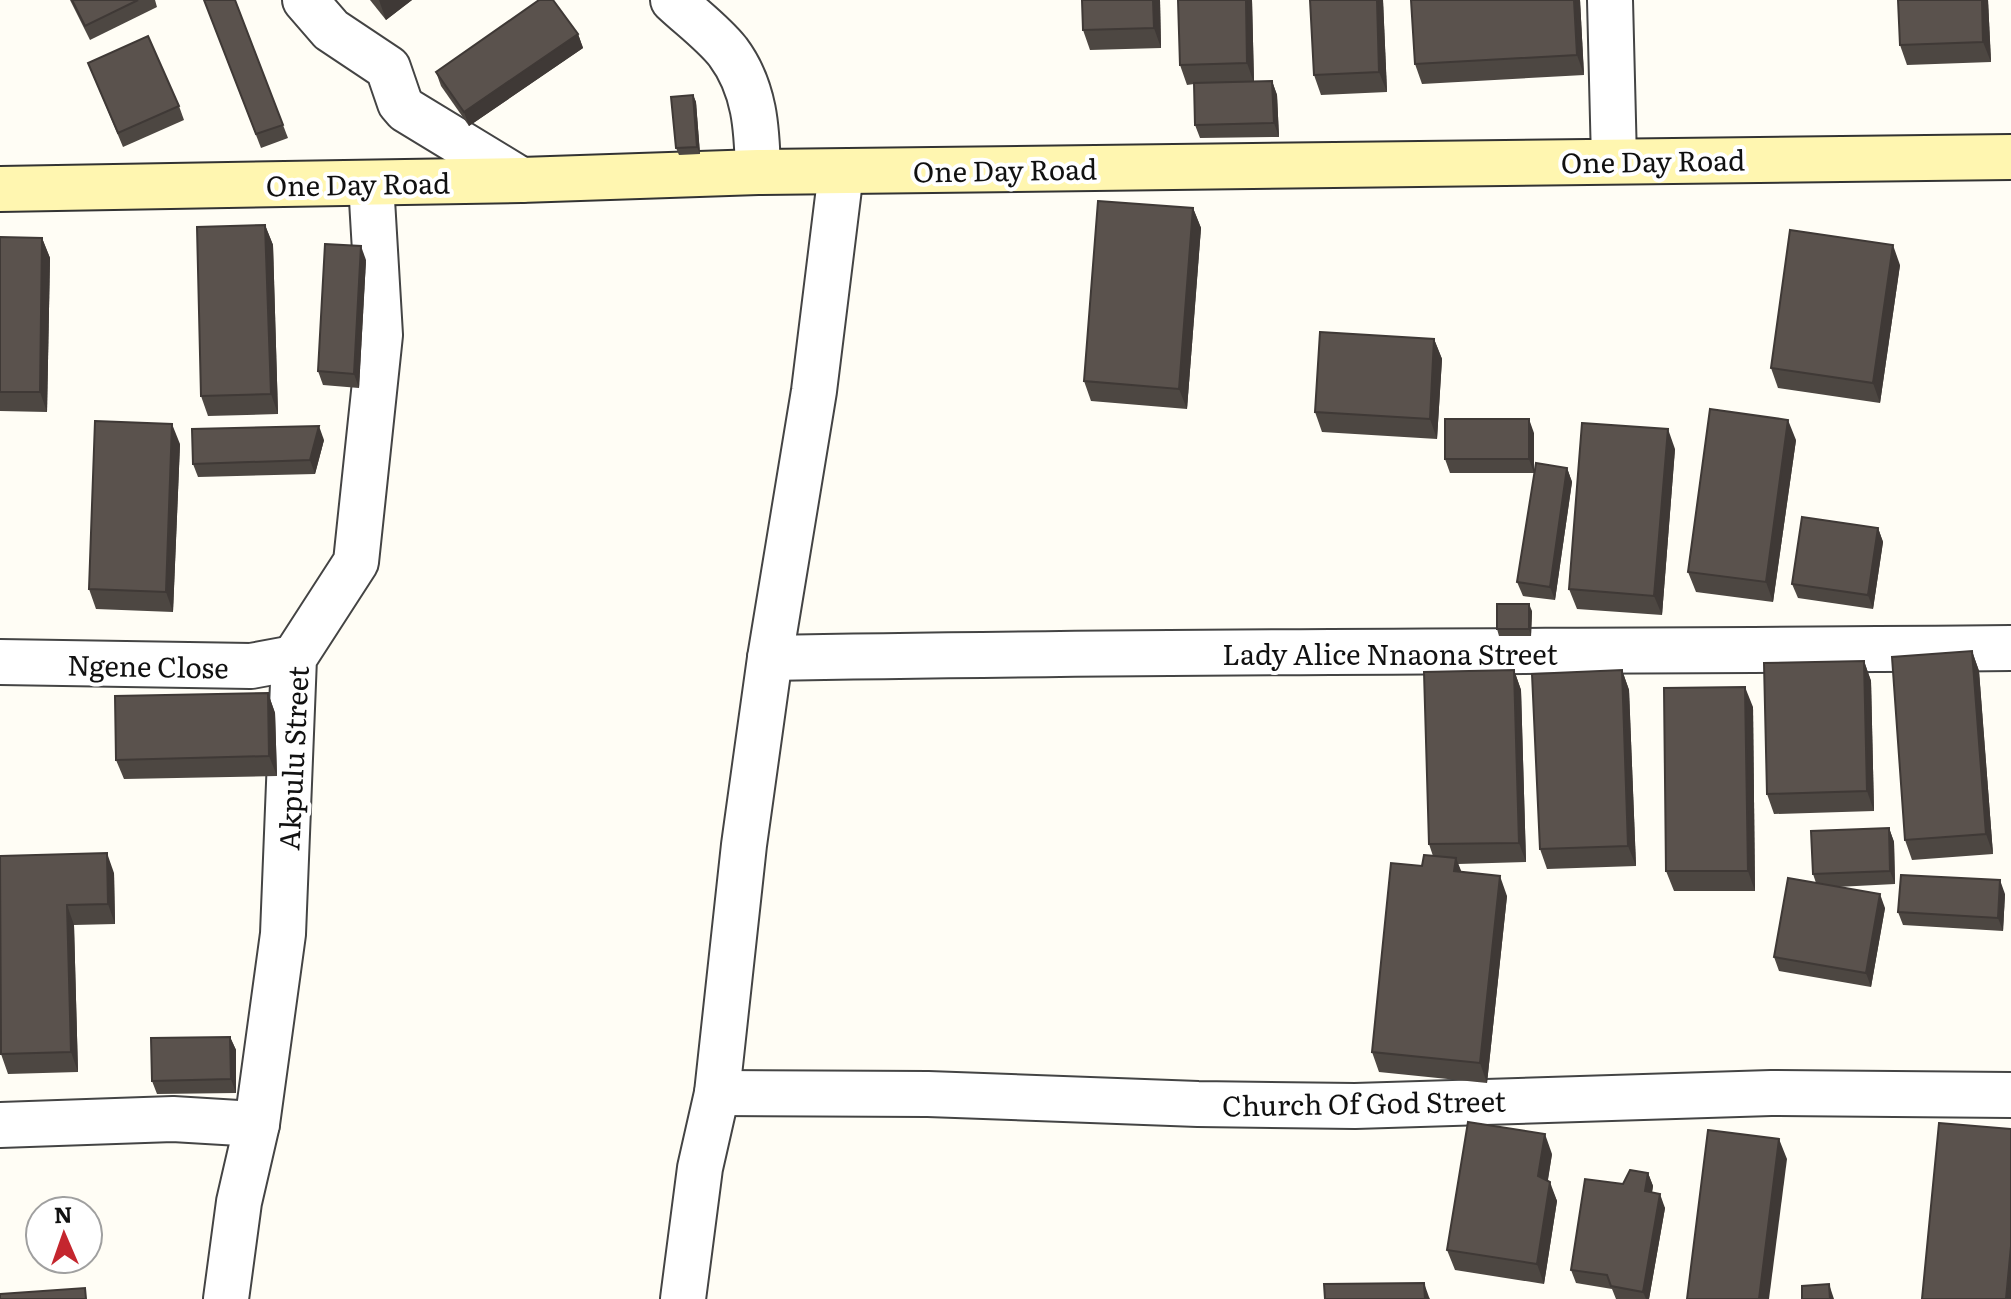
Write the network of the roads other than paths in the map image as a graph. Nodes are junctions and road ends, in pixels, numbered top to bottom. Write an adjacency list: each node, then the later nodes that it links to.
1 (305, 0): 8 (street)
2 (673, 0): 6 (street)
3 (1610, 0): 5 (street)
4 (2011, 157): 5 (main road, One Day Road)
5 (1614, 160): 7 (main road, One Day Road)
6 (758, 172): 7 (main road, One Day Road); 8 (main road, One Day Road)
7 (841, 172): 13 (street)
8 (521, 180): 9 (main road, One Day Road)
9 (371, 183): 10 (main road, One Day Road); 12 (street, Akpulu Street)
10 (0, 189)
11 (2011, 648): 13 (street, Lady Alice Nnaona Street)
12 (294, 658): 14 (street, Ngene Close); 17 (street, Akpulu Street)
13 (770, 658): 15 (street)
14 (0, 662)
15 (717, 1093): 16 (street, Church Of God Street); 20 (street)
16 (2011, 1095)
17 (257, 1124): 18 (street); 19 (street, Akpulu Street)
18 (0, 1125)
19 (226, 1299)
20 (683, 1299)

